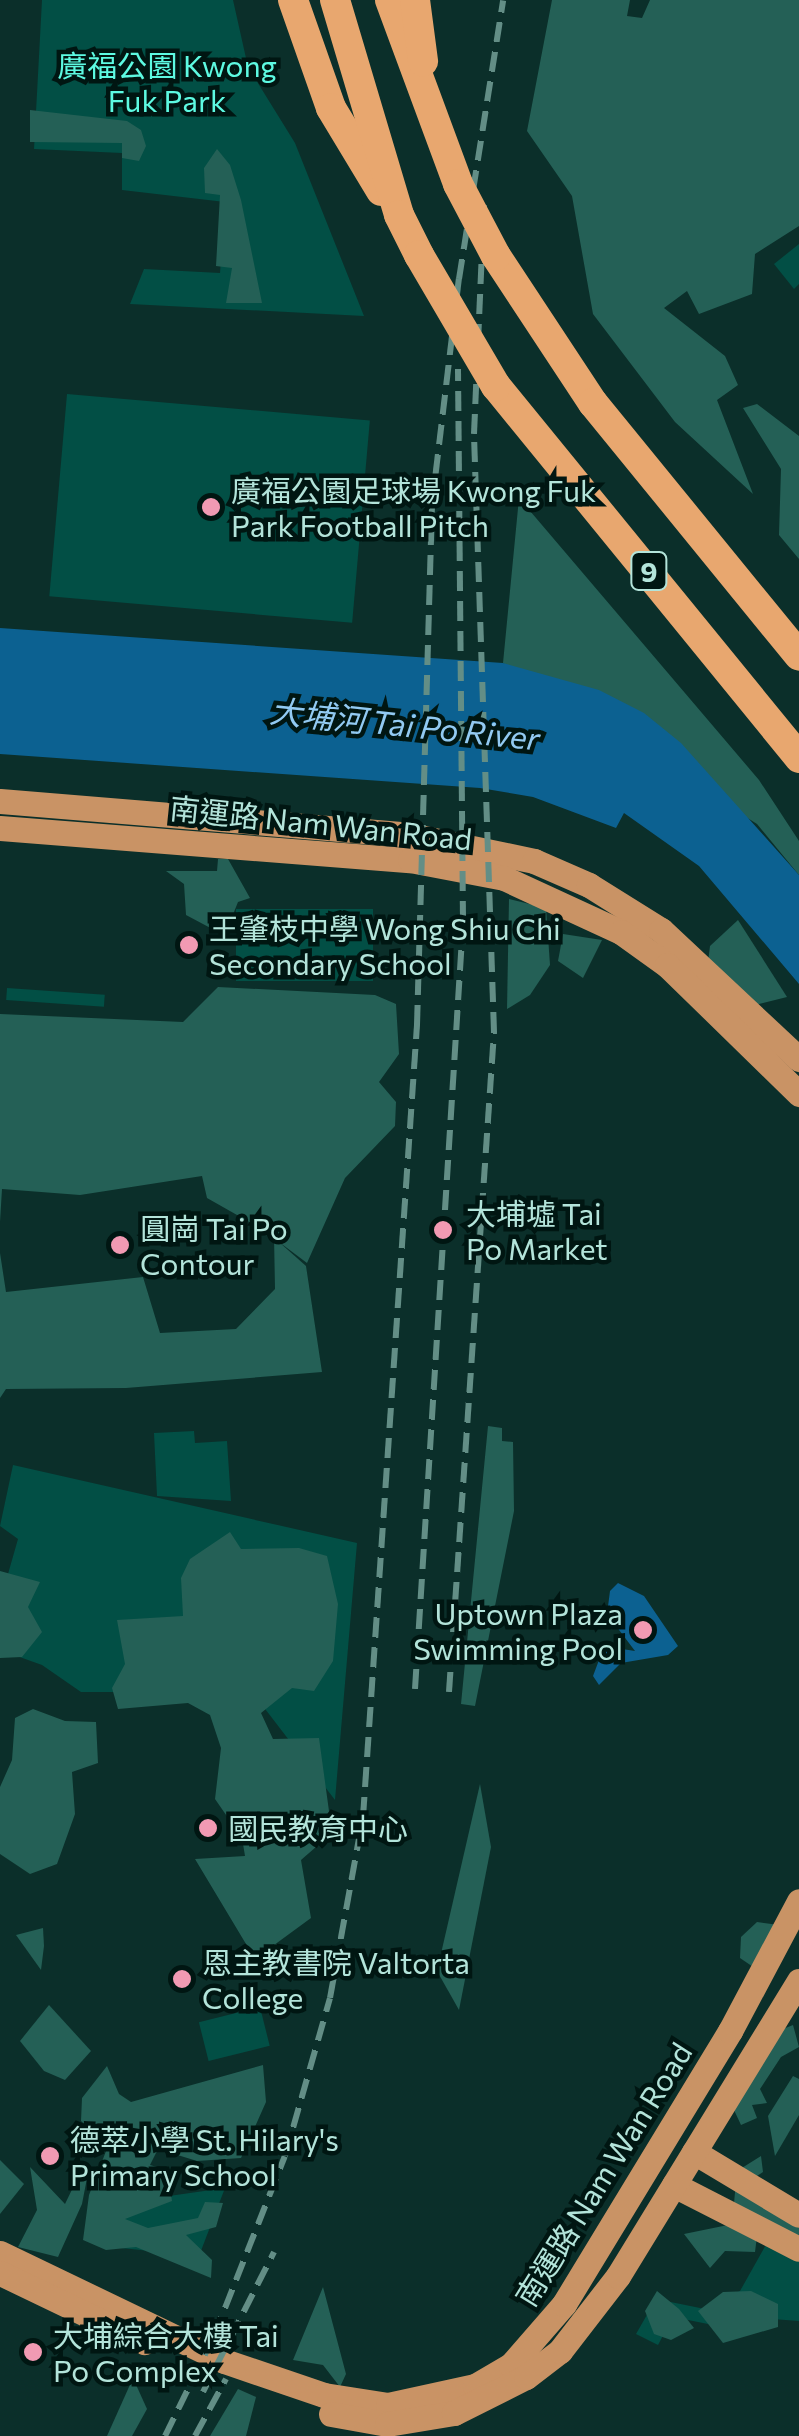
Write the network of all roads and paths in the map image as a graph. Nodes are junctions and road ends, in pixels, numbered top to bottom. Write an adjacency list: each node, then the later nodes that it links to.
1 (293, 0): 6 (highway)
2 (335, 0): 6 (highway, 9)
3 (390, 0): 5 (highway, 9)
4 (415, 0): 5 (highway)
5 (435, 132): 7 (highway, 9, bridge)
6 (400, 215): 8 (highway, 9, bridge)
7 (799, 656)
8 (799, 758)
9 (0, 800): 11 (main road, 南運路 Nam Wan Road)
10 (0, 828): 12 (main road, 南運路 Nam Wan Road)
11 (799, 1059)
12 (799, 1094)
13 (799, 1902): 21 (main road, 南運路 Nam Wan Road)
14 (799, 1981): 15 (main road, 南運路 Nam Wan Road)
15 (694, 2152): 16 (main road, 南運路 Nam Wan Road); 17 (main road)
16 (674, 2184): 18 (main road); 21 (main road, 南運路 Nam Wan Road)
17 (799, 2216)
18 (799, 2249)
19 (0, 2253): 21 (main road)
20 (0, 2273): 21 (main road)
21 (220, 2367)

